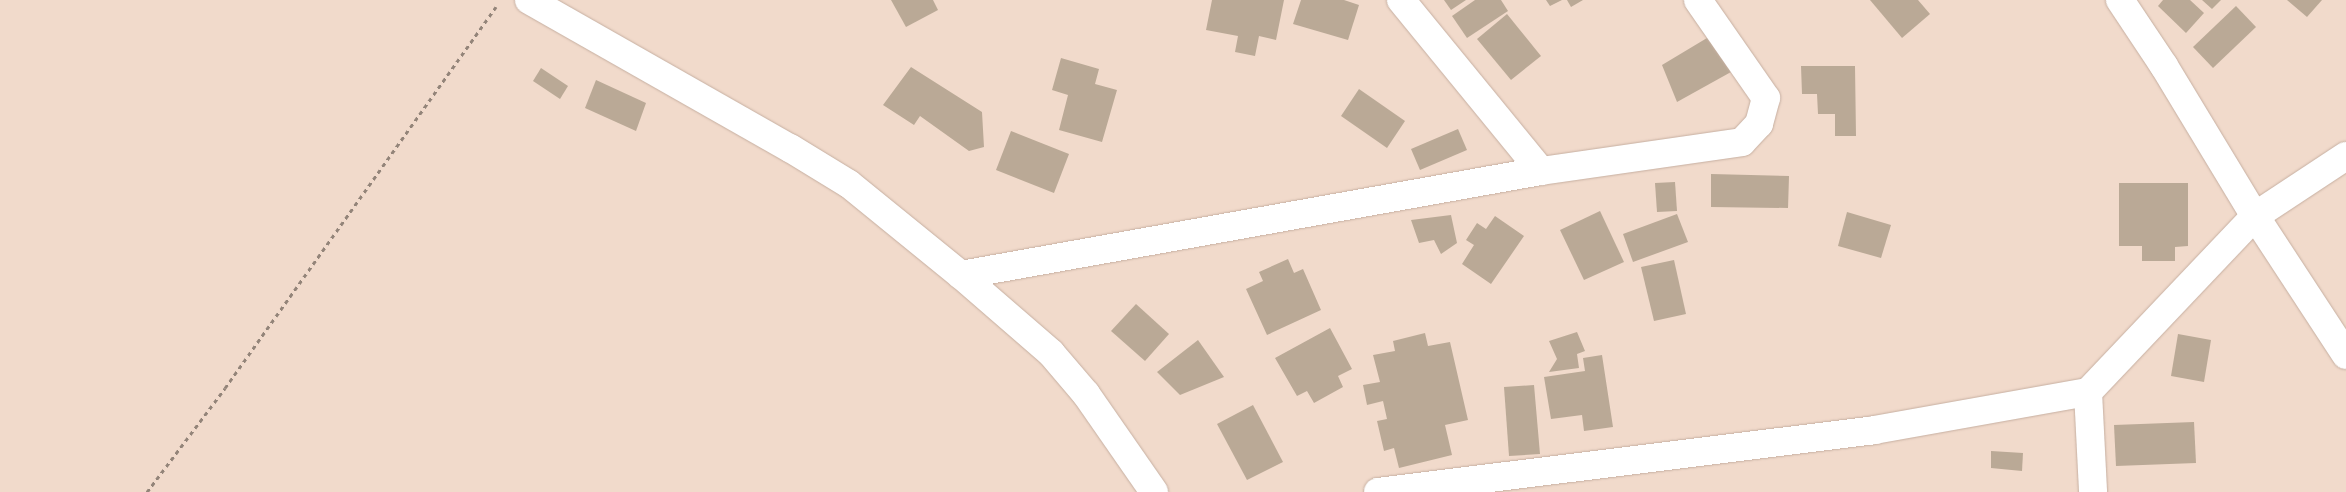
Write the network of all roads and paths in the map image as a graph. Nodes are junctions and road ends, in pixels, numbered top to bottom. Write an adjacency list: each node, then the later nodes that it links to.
1 (501, 0): 12 (path)
2 (529, 0): 9 (street)
3 (1401, 0): 7 (street)
4 (1698, 0): 7 (street)
5 (2120, 0): 8 (street)
6 (2346, 156): 8 (street)
7 (1541, 171): 9 (street)
8 (2255, 216): 10 (street); 11 (street)
9 (961, 275): 13 (street)
10 (2346, 355)
11 (2088, 392): 14 (street); 15 (street)
12 (147, 492)
13 (1154, 492)
14 (1378, 492)
15 (2093, 492)

